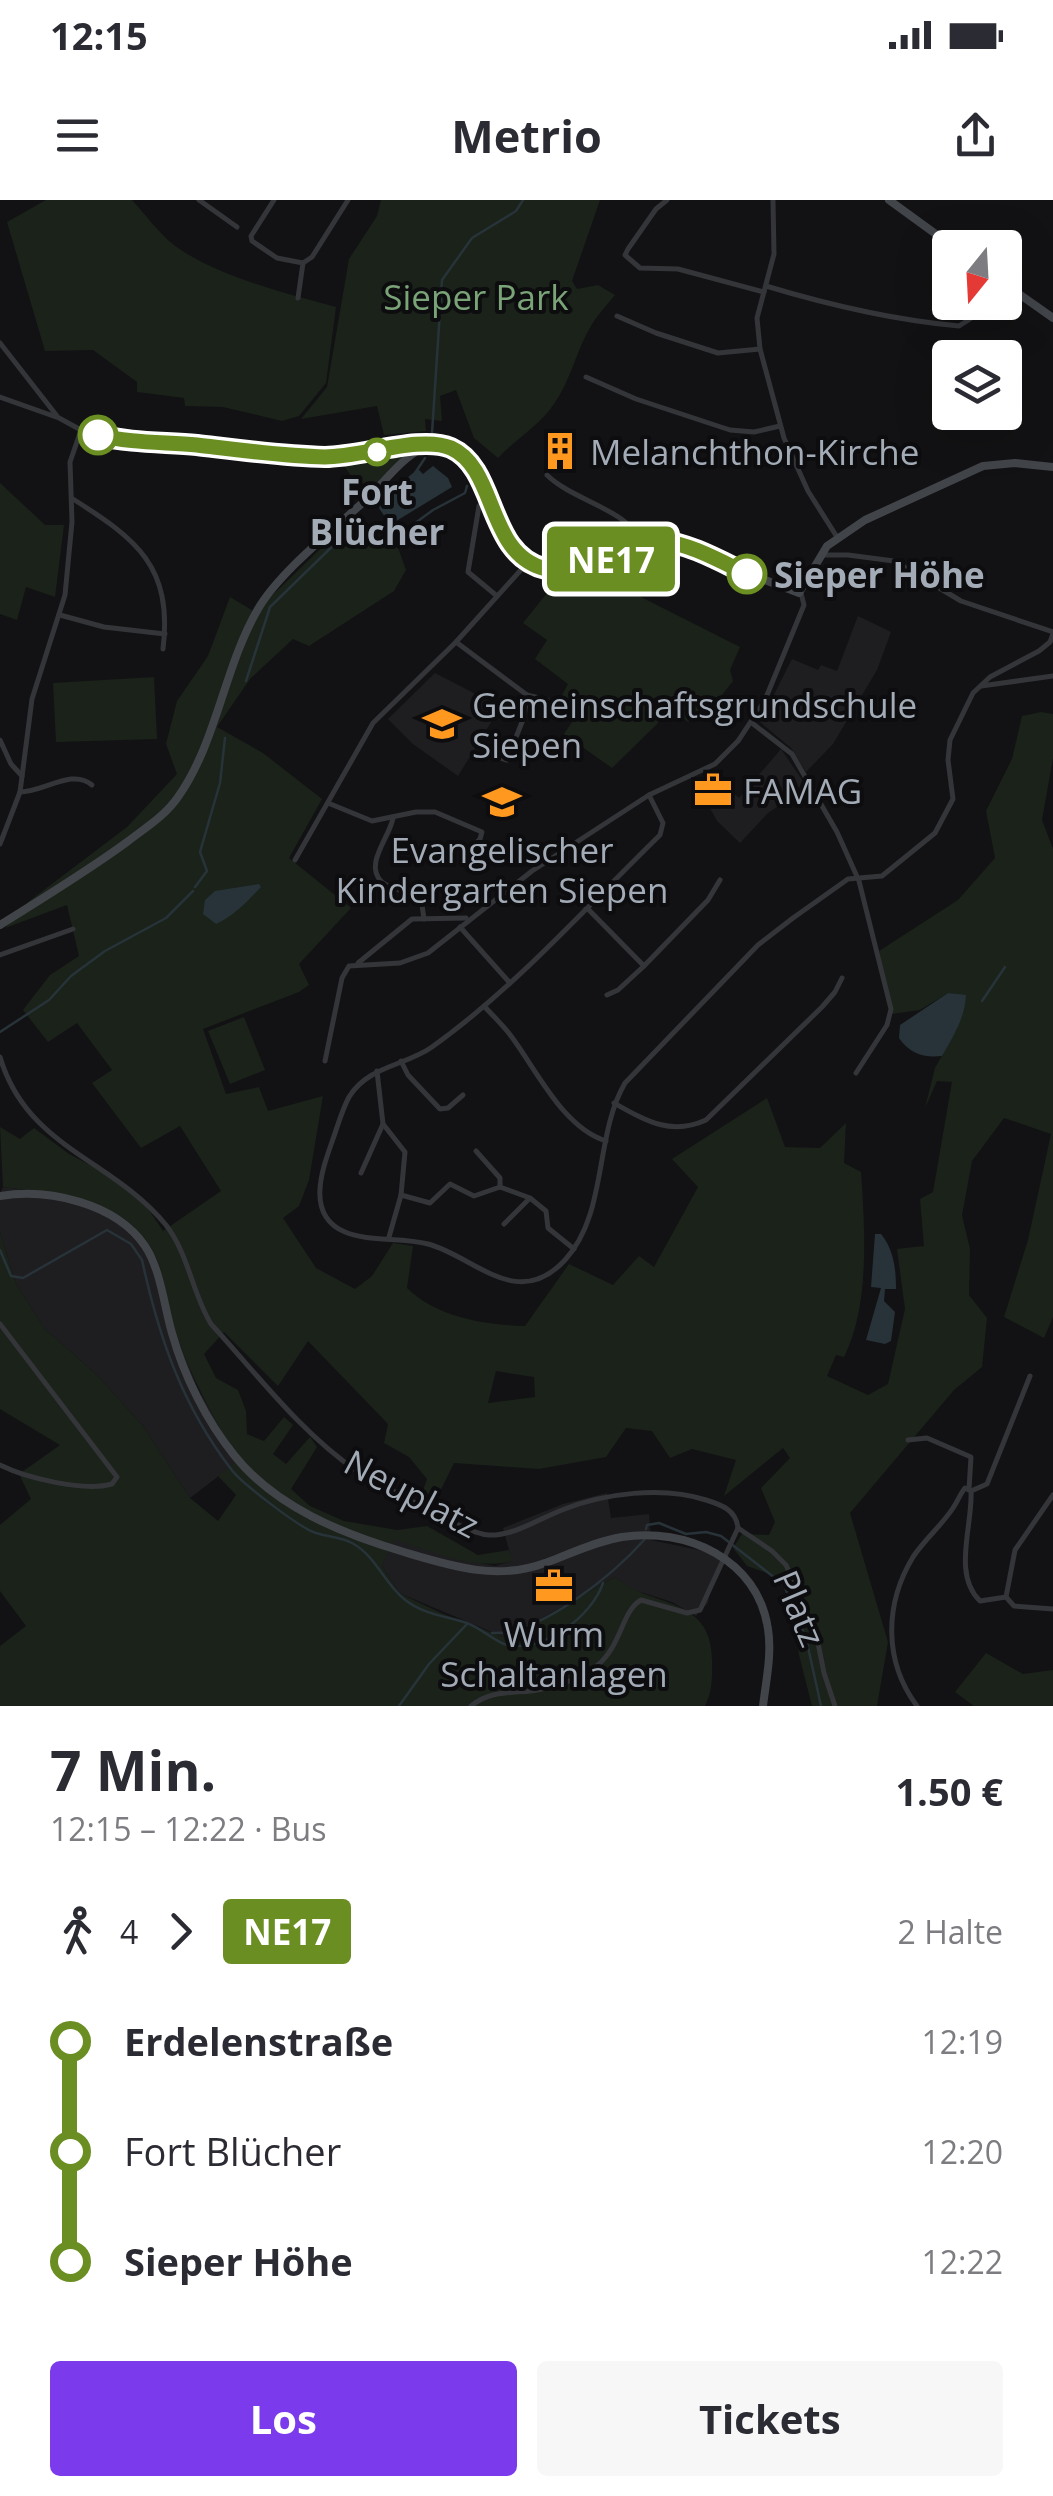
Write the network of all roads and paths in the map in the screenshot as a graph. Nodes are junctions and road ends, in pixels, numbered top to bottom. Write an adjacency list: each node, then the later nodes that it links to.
1 (198, 200): 7 (street)
2 (274, 200): 9 (street)
3 (348, 200): 9 (street)
4 (667, 200): 10 (street)
5 (772, 200): 10 (street)
6 (889, 200): 8 (main road)
7 (237, 228)
8 (932, 231)
9 (303, 264): 12 (street)
10 (765, 289): 15 (street); 17 (street)
11 (1022, 296): 14 (main road)
12 (298, 298)
13 (617, 316): 17 (street)
14 (1053, 318)
15 (968, 320)
16 (0, 344): 20 (street)
17 (760, 349): 21 (street)
18 (586, 377): 21 (street)
19 (0, 397): 20 (street)
20 (59, 418): 22 (street)
21 (780, 426): 28 (street)
22 (81, 430): 23 (street); 27 (street)
23 (426, 447): 26 (main road); 60 (main road)
24 (1053, 467): 28 (main road)
25 (547, 475): 29 (street)
26 (487, 498): 31 (main road); 33 (street)
27 (72, 500): 34 (street); 36 (street)
28 (837, 537): 30 (main road)
29 (643, 547): 31 (main road); 32 (main road)
30 (820, 555): 32 (main road); 35 (street)
31 (528, 562): 33 (street)
32 (801, 593): 43 (street)
33 (497, 596): 37 (street)
34 (60, 615): 36 (street); 46 (street)
35 (1053, 633): 40 (street)
36 (165, 634): 38 (street)
37 (456, 642): 41 (street); 50 (street)
38 (163, 648)
39 (1053, 676): 40 (street)
40 (978, 686): 55 (street)
41 (527, 695): 42 (street); 45 (street)
42 (547, 700)
43 (752, 722): 49 (street); 55 (street)
44 (0, 740): 46 (street)
45 (485, 753)
46 (22, 776): 48 (street)
47 (92, 785): 48 (street)
48 (20, 792): 52 (street)
49 (649, 796): 57 (street); 58 (street)
50 (327, 803): 51 (street); 54 (street)
51 (393, 818): 53 (street); 59 (street)
52 (0, 844)
53 (463, 858)
54 (295, 860)
55 (858, 878): 74 (street); 76 (street)
56 (720, 880): 65 (street)
57 (586, 907): 65 (street); 67 (street)
58 (469, 918): 59 (street); 61 (street)
59 (424, 919): 64 (street)
60 (0, 925)
61 (460, 927): 64 (street); 67 (street)
62 (73, 929): 63 (street)
63 (0, 955)
64 (357, 964): 71 (street)
65 (644, 966): 68 (street)
66 (842, 978): 76 (street)
67 (510, 983): 69 (street)
68 (607, 994)
69 (484, 1006): 72 (street); 78 (street)
70 (0, 1057): 94 (street, Neuplatz)
71 (324, 1061)
72 (402, 1061): 73 (street); 75 (street)
73 (377, 1071): 77 (street); 86 (street)
74 (856, 1073)
75 (463, 1095)
76 (614, 1103): 78 (street)
77 (383, 1124): 80 (street); 83 (street)
78 (606, 1141): 87 (street)
79 (476, 1151): 81 (street)
80 (360, 1173)
81 (500, 1187): 83 (street); 84 (street)
82 (1, 1195): 96 (main road)
83 (400, 1195): 86 (street)
84 (530, 1198): 85 (street); 87 (street)
85 (504, 1224)
86 (390, 1237): 87 (street)
87 (574, 1249)
88 (0, 1324): 91 (street)
89 (1030, 1376): 92 (street)
90 (908, 1440): 92 (street)
91 (0, 1465)
92 (970, 1490): 97 (street); 102 (street)
93 (1053, 1495): 97 (street)
94 (720, 1504): 95 (street, Platz)
95 (738, 1528): 96 (street); 101 (street, Platz)
96 (724, 1556): 99 (street); 100 (main road)
97 (1006, 1598): 98 (street)
98 (1053, 1613)
99 (470, 1706)
100 (763, 1706)
101 (835, 1706)
102 (918, 1706)

